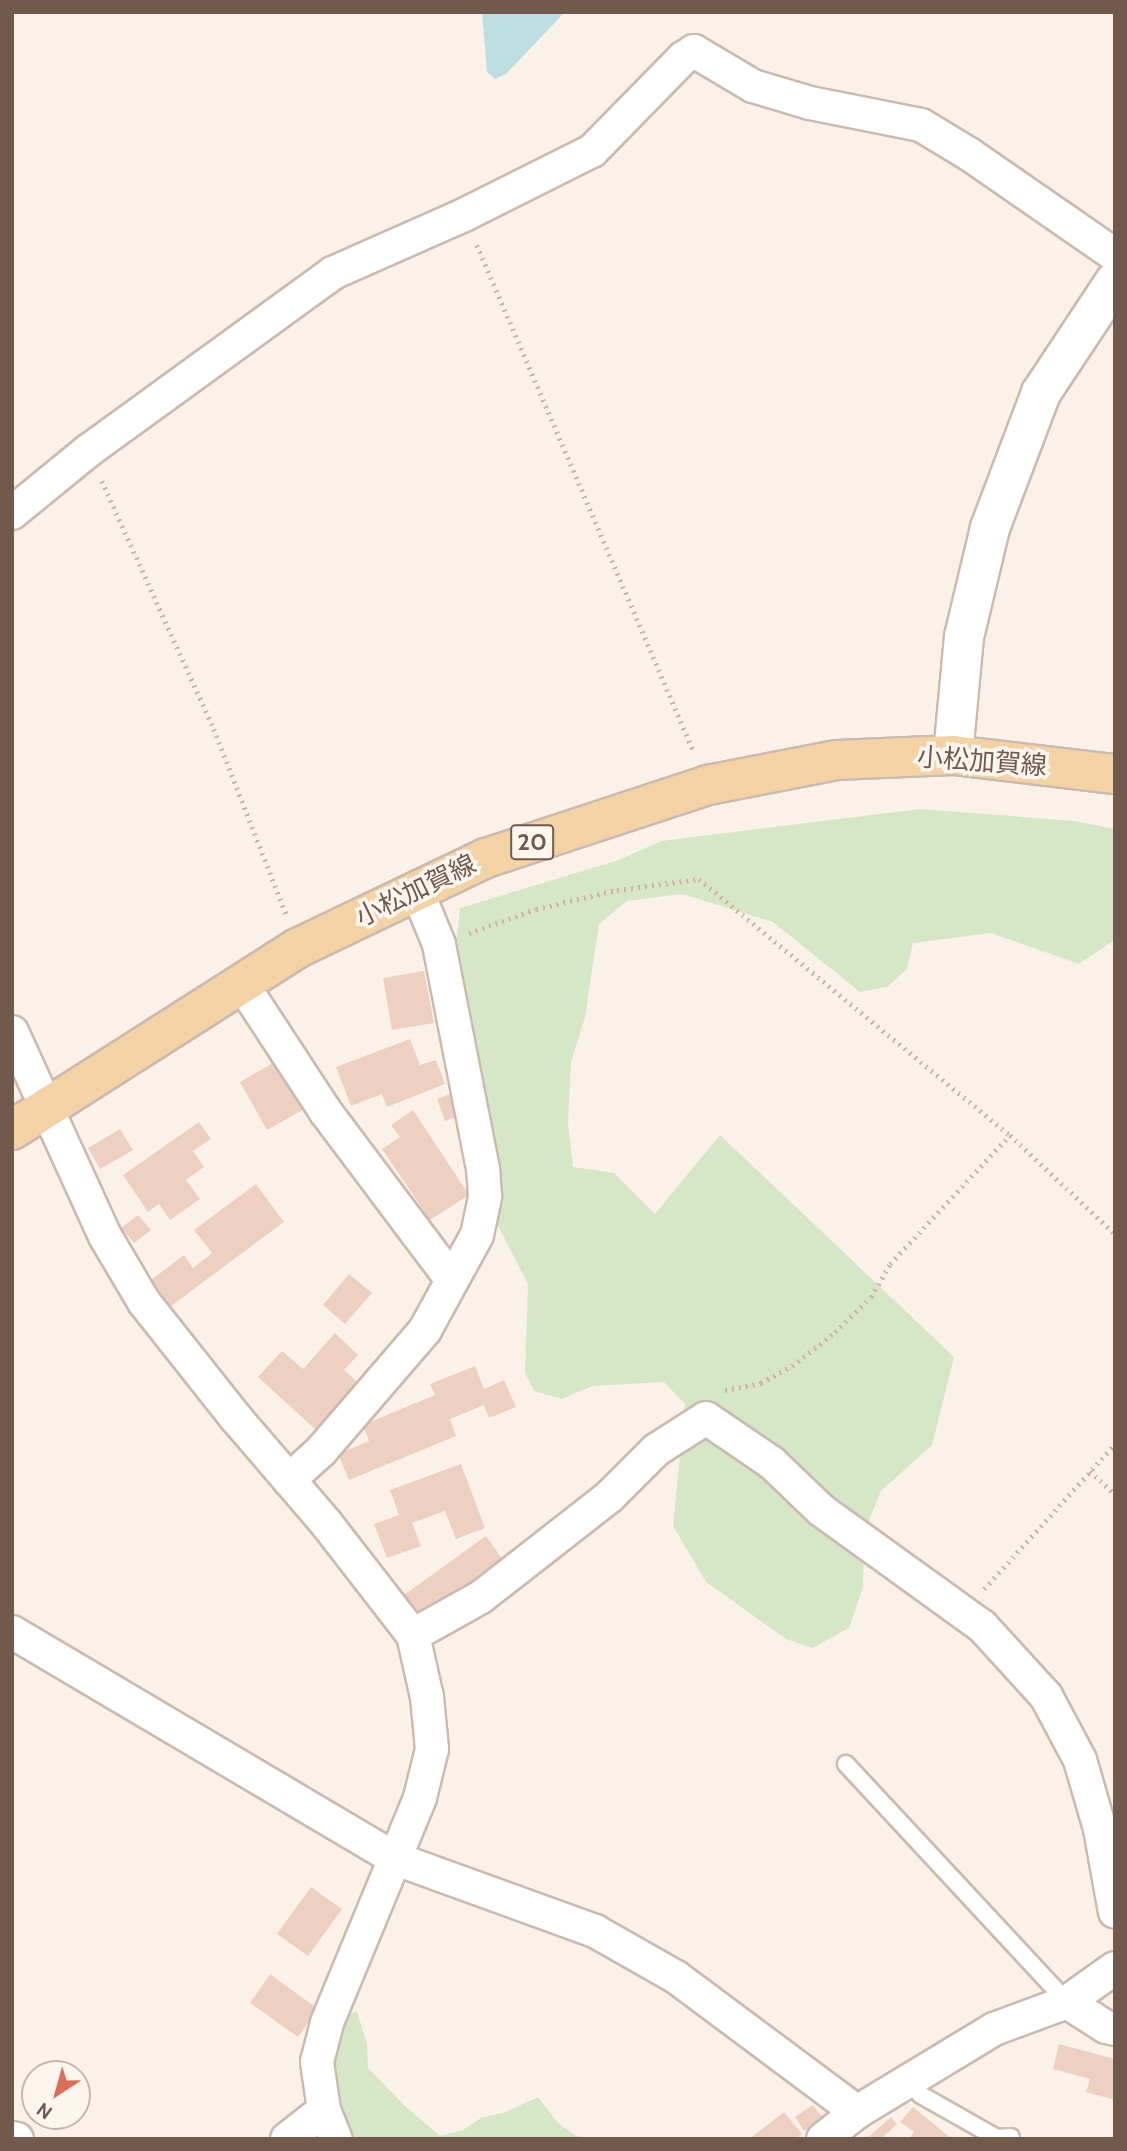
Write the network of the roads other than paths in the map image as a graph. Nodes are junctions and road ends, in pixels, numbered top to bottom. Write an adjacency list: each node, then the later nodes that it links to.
1 (1115, 255): 3 (street)
2 (1115, 281): 4 (street)
3 (12, 513)
4 (953, 755): 5 (main road, 小松加賀線 / 20); 6 (main road, 小松加賀線 / 20)
5 (1115, 774)
6 (417, 891): 7 (main road, 小松加賀線 / 20); 11 (street)
7 (242, 984): 9 (main road, 小松加賀線 / 20); 11 (street)
8 (12, 1032): 9 (street)
9 (45, 1109): 10 (main road, 小松加賀線 / 20); 12 (street)
10 (12, 1130)
11 (451, 1279): 12 (street)
12 (289, 1480): 14 (street)
13 (12, 1632): 16 (street)
14 (413, 1635): 16 (street); 17 (street)
15 (846, 1764): 19 (lane)
16 (396, 1859): 22 (street); 23 (street)
17 (1115, 1912)
18 (1115, 1968): 19 (street)
19 (1067, 2002): 20 (street); 21 (street)
20 (1115, 2029)
21 (908, 2081): 22 (street); 24 (lane)
22 (857, 2112): 26 (street)
23 (330, 2124): 25 (street)
24 (1011, 2137)
25 (287, 2139)
26 (823, 2139)

